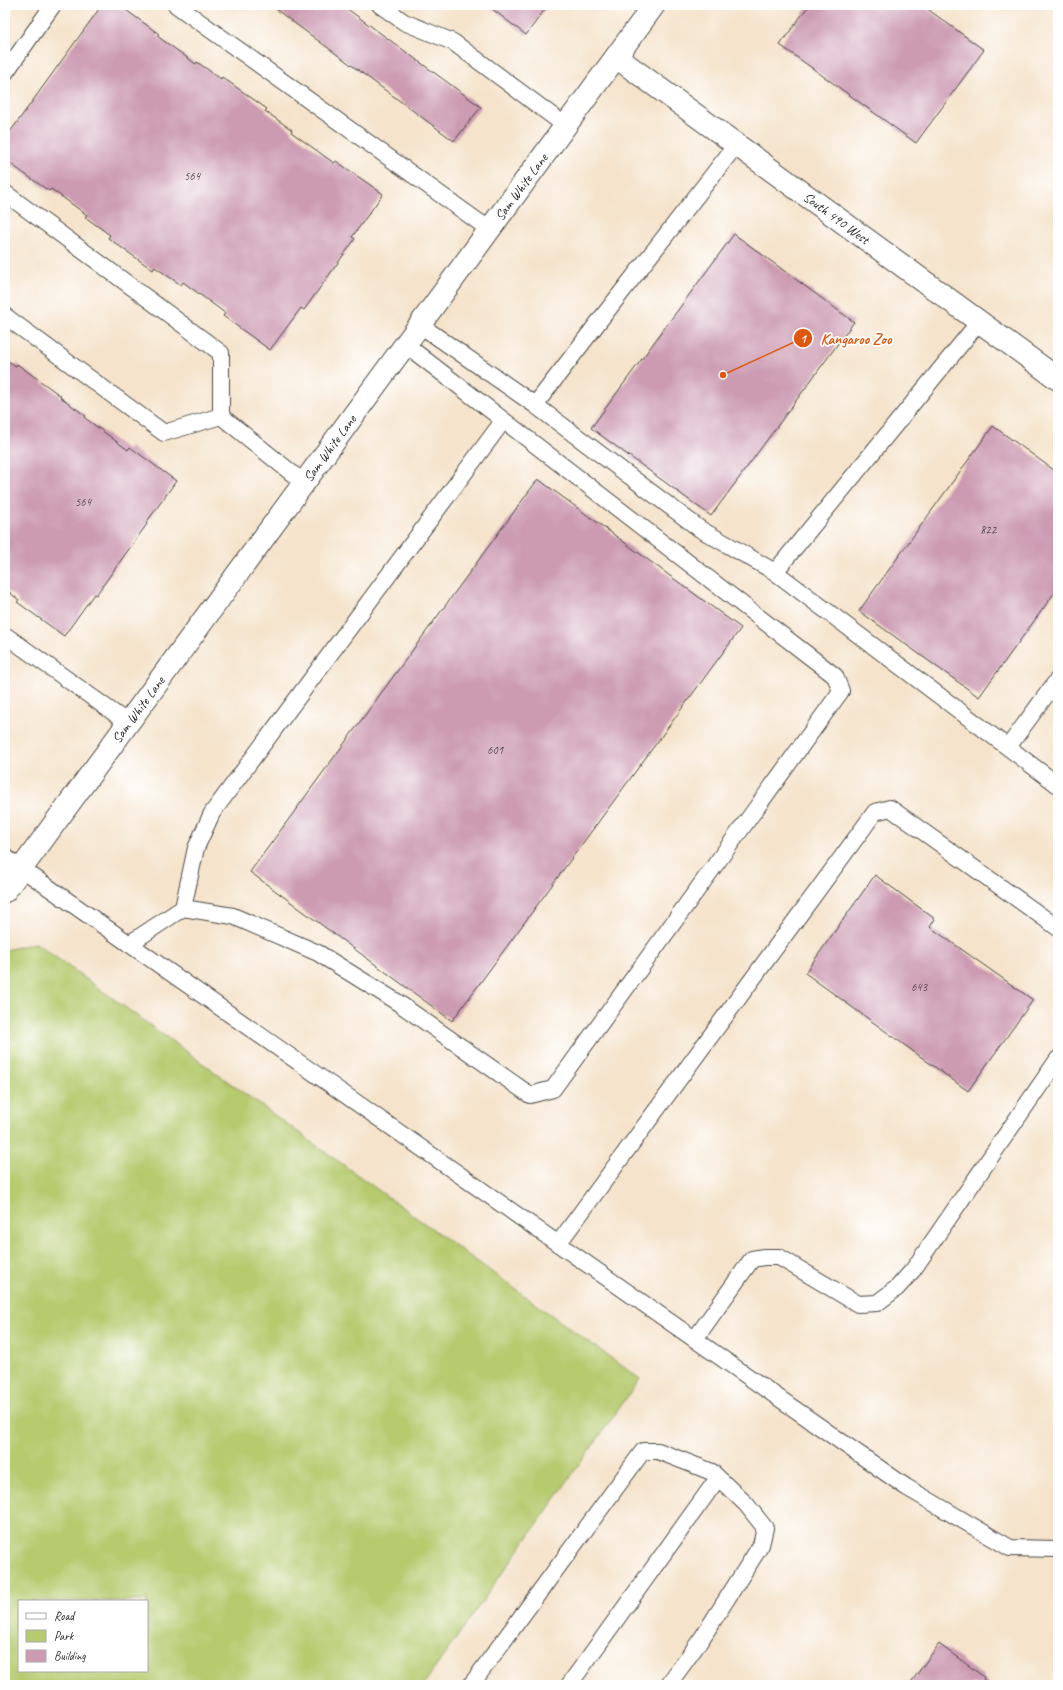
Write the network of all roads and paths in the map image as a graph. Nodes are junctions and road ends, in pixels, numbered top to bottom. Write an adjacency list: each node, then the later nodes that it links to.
1 (54, 5): 6 (lane)
2 (176, 5): 10 (lane)
3 (380, 5): 7 (lane)
4 (654, 5): 5 (street, Sam White Lane)
5 (616, 57): 7 (street, Sam White Lane); 8 (street, South 490 West)
6 (5, 73)
7 (566, 126): 10 (street, Sam White Lane)
8 (736, 145): 12 (street, South 490 West); 16 (lane)
9 (5, 193): 17 (lane)
10 (490, 230): 13 (street, Sam White Lane)
11 (5, 316): 17 (lane)
12 (979, 322): 15 (street, South 490 West); 20 (lane)
13 (420, 325): 14 (street, Sam White Lane); 16 (lane)
14 (406, 345): 18 (lane); 19 (street, Sam White Lane)
15 (1058, 379)
16 (535, 405): 20 (lane)
17 (221, 416): 19 (lane)
18 (503, 421): 28 (lane); 28 (lane)
19 (304, 483): 23 (street, Sam White Lane)
20 (775, 572): 24 (lane)
21 (5, 635): 23 (lane)
22 (1058, 680): 24 (lane)
23 (128, 723): 26 (street, Sam White Lane)
24 (1008, 747): 25 (lane)
25 (1058, 784)
26 (13, 863): 27 (street, Sam White Lane); 30 (lane)
27 (5, 891)
28 (183, 908): 30 (lane)
29 (1058, 928): 32 (lane)
30 (129, 944): 32 (lane)
31 (1058, 1059): 33 (lane)
32 (558, 1244): 33 (lane)
33 (695, 1340): 35 (lane)
34 (718, 1478): 36 (lane); 37 (lane); 38 (lane)
35 (1058, 1549)
36 (471, 1685)
37 (569, 1685)
38 (668, 1685)

